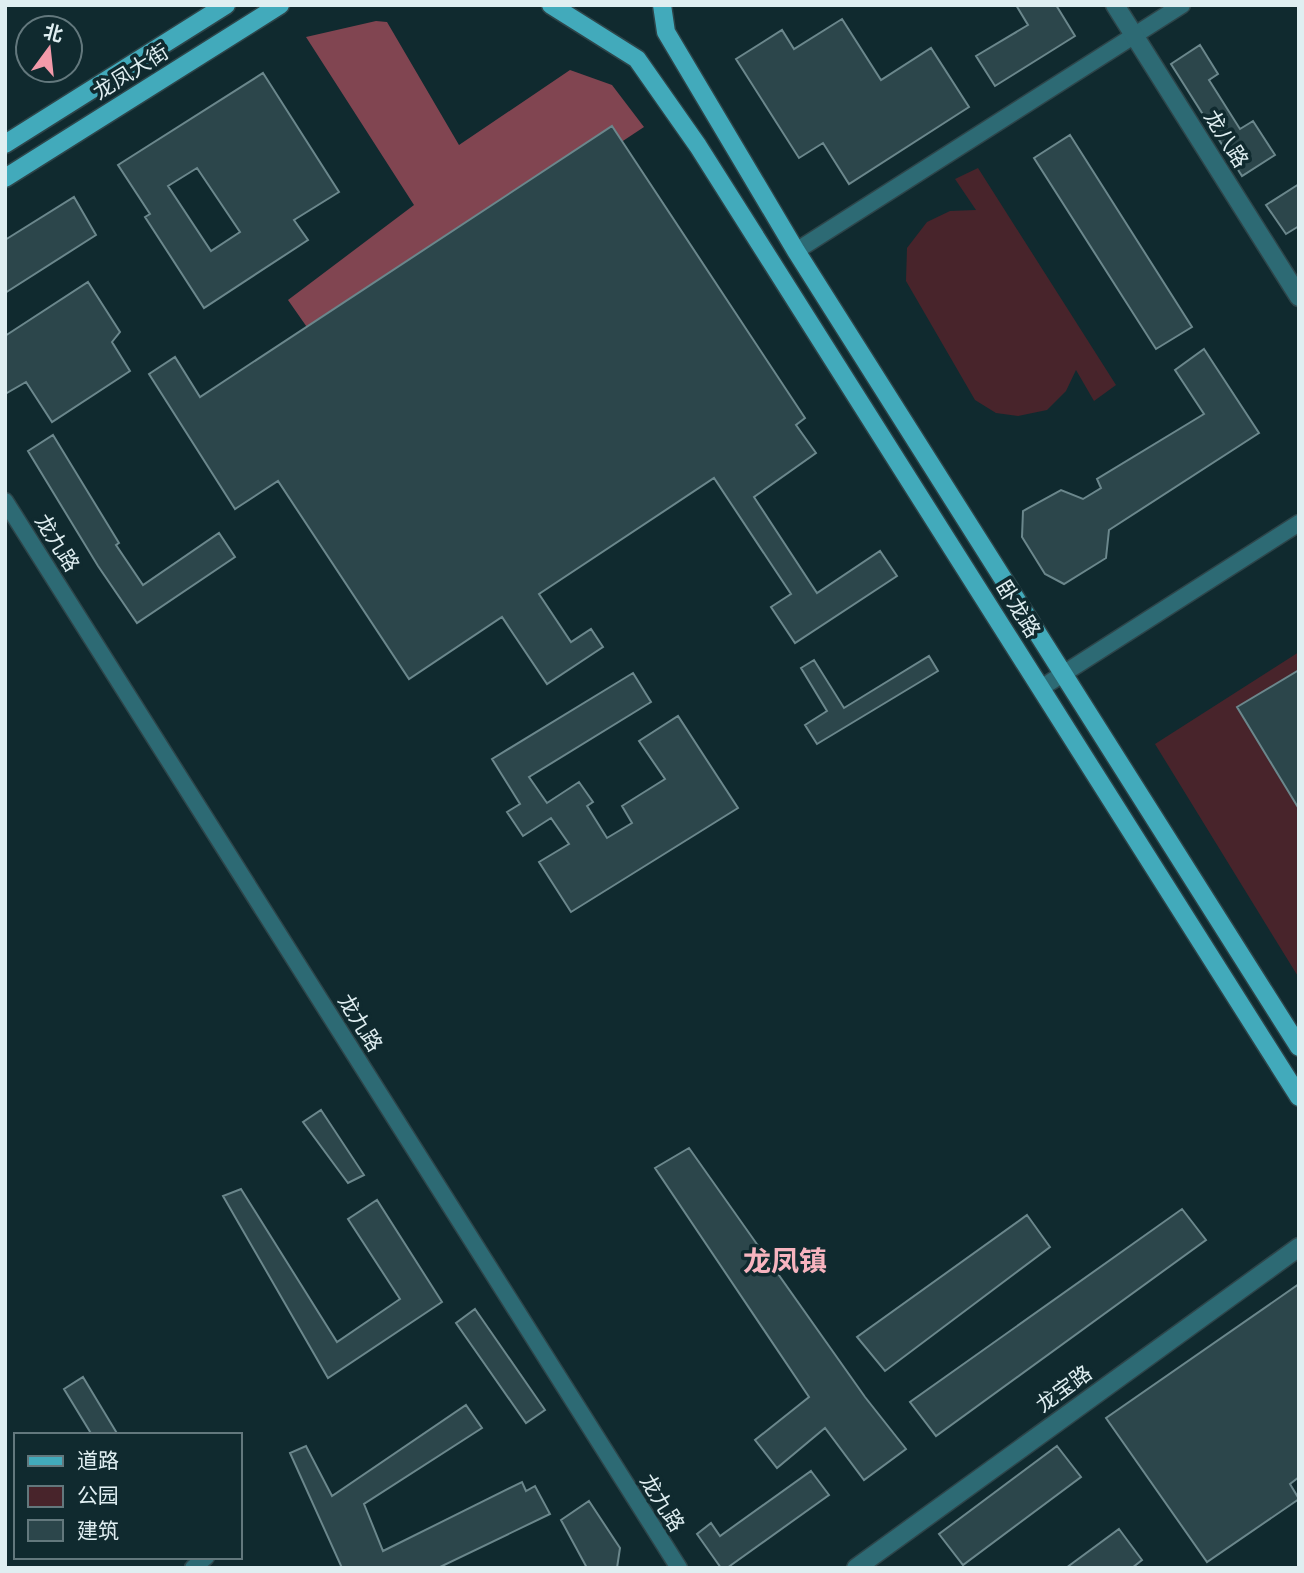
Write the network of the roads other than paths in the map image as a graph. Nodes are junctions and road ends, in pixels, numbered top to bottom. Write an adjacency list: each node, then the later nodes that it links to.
1 (226, 5): 8 (main road, 龙凤大街)
2 (280, 5): 9 (main road, 龙凤大街)
3 (551, 5): 15 (main road, 卧龙路)
4 (662, 5): 10 (main road, 卧龙路)
5 (1115, 5): 7 (street, 龙八路)
6 (1182, 5): 7 (street)
7 (1134, 36): 10 (street); 11 (street, 龙八路)
8 (5, 144)
9 (5, 178)
10 (796, 251): 14 (main road, 卧龙路)
11 (1297, 292)
12 (5, 501): 19 (street, 龙九路)
13 (1299, 523): 14 (street)
14 (1062, 675): 15 (street); 16 (main road, 卧龙路)
15 (1041, 688): 17 (main road, 卧龙路)
16 (1299, 1047)
17 (1299, 1097)
18 (1299, 1247): 20 (street, 龙宝路)
19 (678, 1568)
20 (856, 1568)

